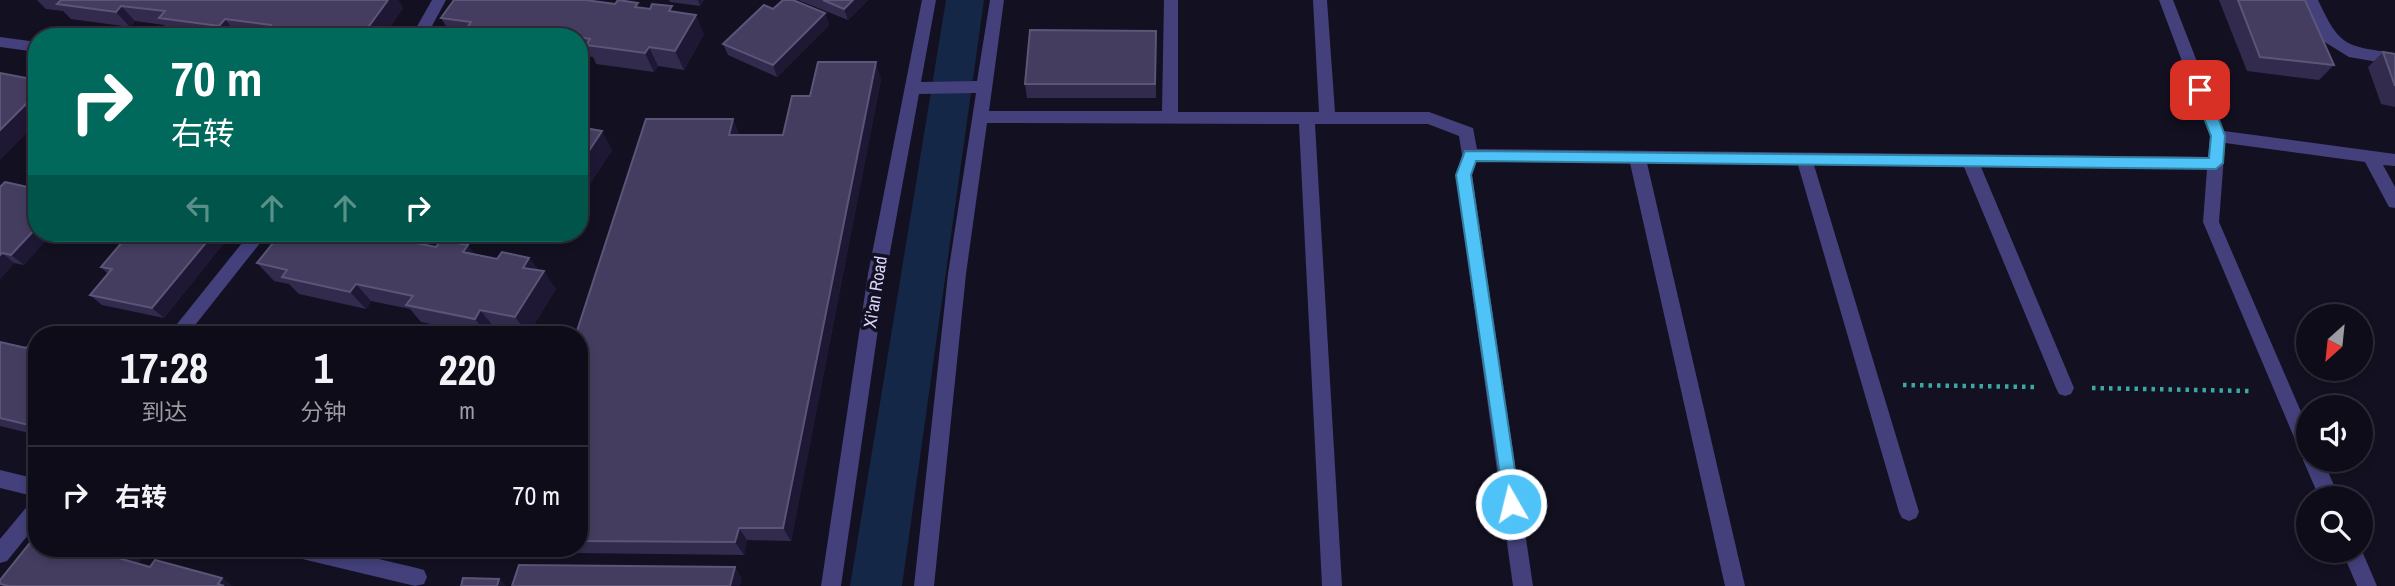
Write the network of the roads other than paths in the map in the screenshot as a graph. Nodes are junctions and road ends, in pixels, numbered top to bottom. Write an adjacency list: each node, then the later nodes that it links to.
1 (439, 0): 8 (street)
2 (929, 0): 13 (street, Xi'an Road)
3 (997, 0): 12 (street)
4 (1171, 0): 15 (street)
5 (1320, 0): 17 (street)
6 (2165, 0): 18 (street)
7 (2311, 0): 11 (street)
8 (423, 28)
9 (0, 42): 10 (street)
10 (28, 46)
11 (2395, 59)
12 (980, 87): 13 (street); 14 (street)
13 (919, 88): 39 (street, Xi'an Road)
14 (980, 117): 15 (street); 40 (street)
15 (1170, 118): 16 (street)
16 (1307, 118): 17 (street); 41 (street)
17 (1327, 118): 19 (street)
18 (2218, 136): 20 (street); 25 (street)
19 (1470, 155): 21 (street); 42 (street)
20 (2370, 156): 23 (street); 26 (street)
21 (1637, 157): 22 (street); 43 (street)
22 (1804, 159): 24 (street); 33 (street)
23 (2395, 160)
24 (1970, 161): 25 (street); 29 (street)
25 (2216, 163): 30 (street)
26 (2395, 202)
27 (253, 242): 28 (street)
28 (184, 326)
29 (2064, 388)
30 (2296, 421)
31 (0, 479): 32 (street)
32 (28, 486)
33 (1909, 512)
34 (28, 520): 35 (street)
35 (0, 554)
36 (332, 557): 38 (street)
37 (2357, 563): 44 (street)
38 (417, 577)
39 (831, 586)
40 (925, 586)
41 (1332, 586)
42 (1523, 586)
43 (1735, 586)
44 (2367, 586)

